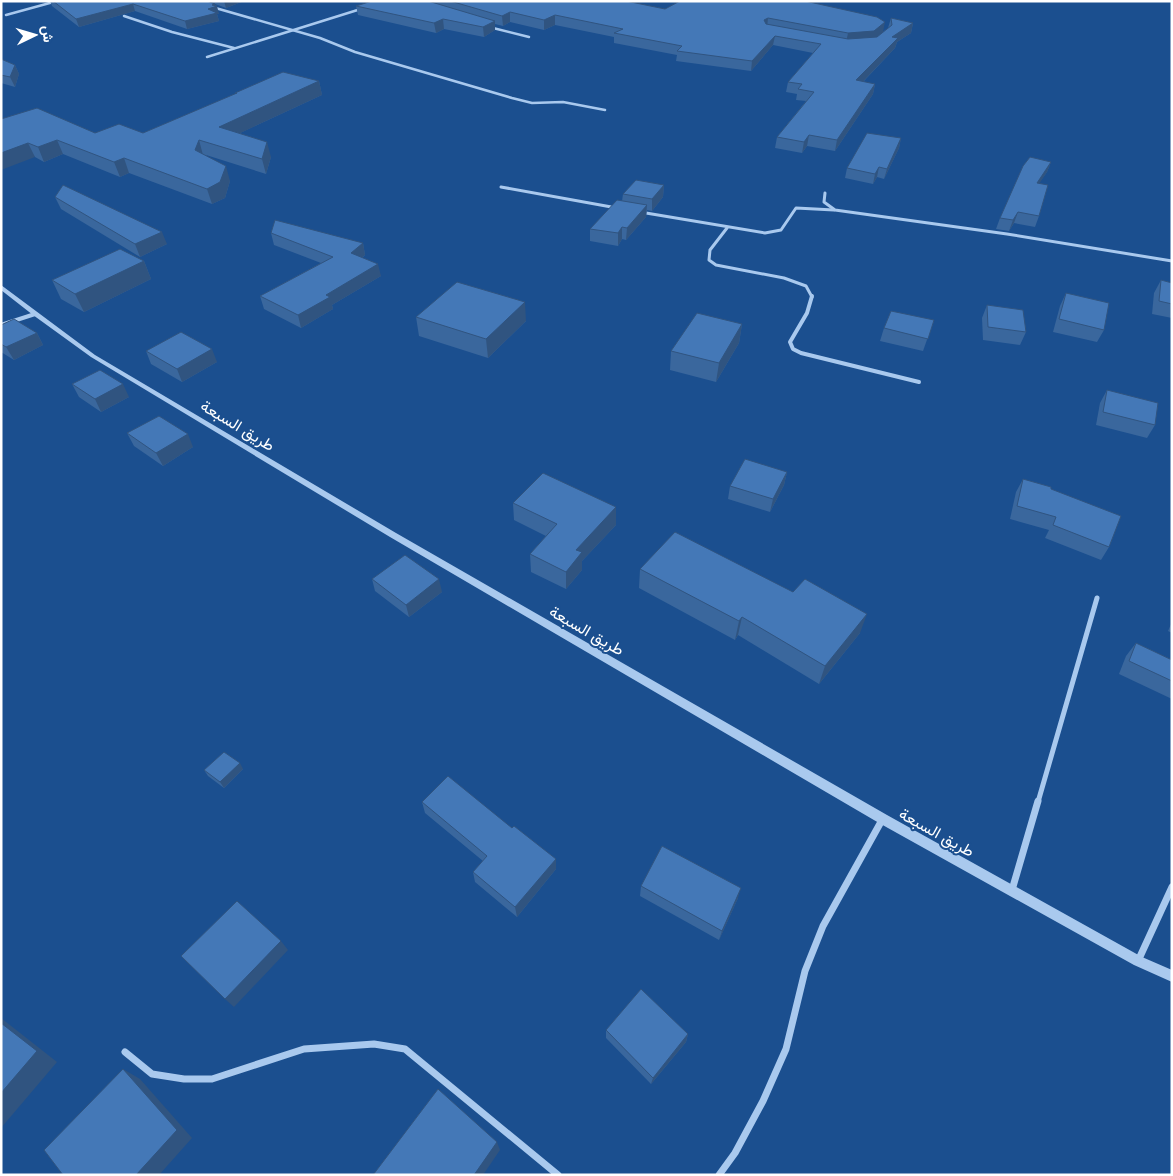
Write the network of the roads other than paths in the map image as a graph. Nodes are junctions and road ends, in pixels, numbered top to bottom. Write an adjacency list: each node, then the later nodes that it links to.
1 (57, 1): 4 (street)
2 (211, 6): 7 (street)
3 (367, 7): 7 (street)
4 (6, 15)
5 (124, 16): 9 (street)
6 (486, 26): 8 (street)
7 (292, 29): 9 (street); 11 (street)
8 (529, 37)
9 (234, 48): 10 (street)
10 (207, 57)
11 (604, 110)
12 (501, 186): 14 (street)
13 (825, 193): 15 (street)
14 (619, 208)
15 (835, 210): 17 (street); 18 (street)
16 (639, 212): 17 (street)
17 (727, 228): 22 (street)
18 (1172, 261)
19 (1, 287): 20 (street, طريق السبعة)
20 (35, 314): 21 (street); 24 (street, طريق السبعة)
21 (1, 325)
22 (919, 382)
23 (1097, 598): 26 (street)
24 (883, 819): 26 (street, طريق السبعة); 31 (street)
25 (1172, 887): 27 (street)
26 (1012, 891): 27 (street, طريق السبعة)
27 (1138, 961): 28 (street, طريق السبعة)
28 (1172, 976)
29 (125, 1052): 30 (street)
30 (558, 1175)
31 (719, 1175)

